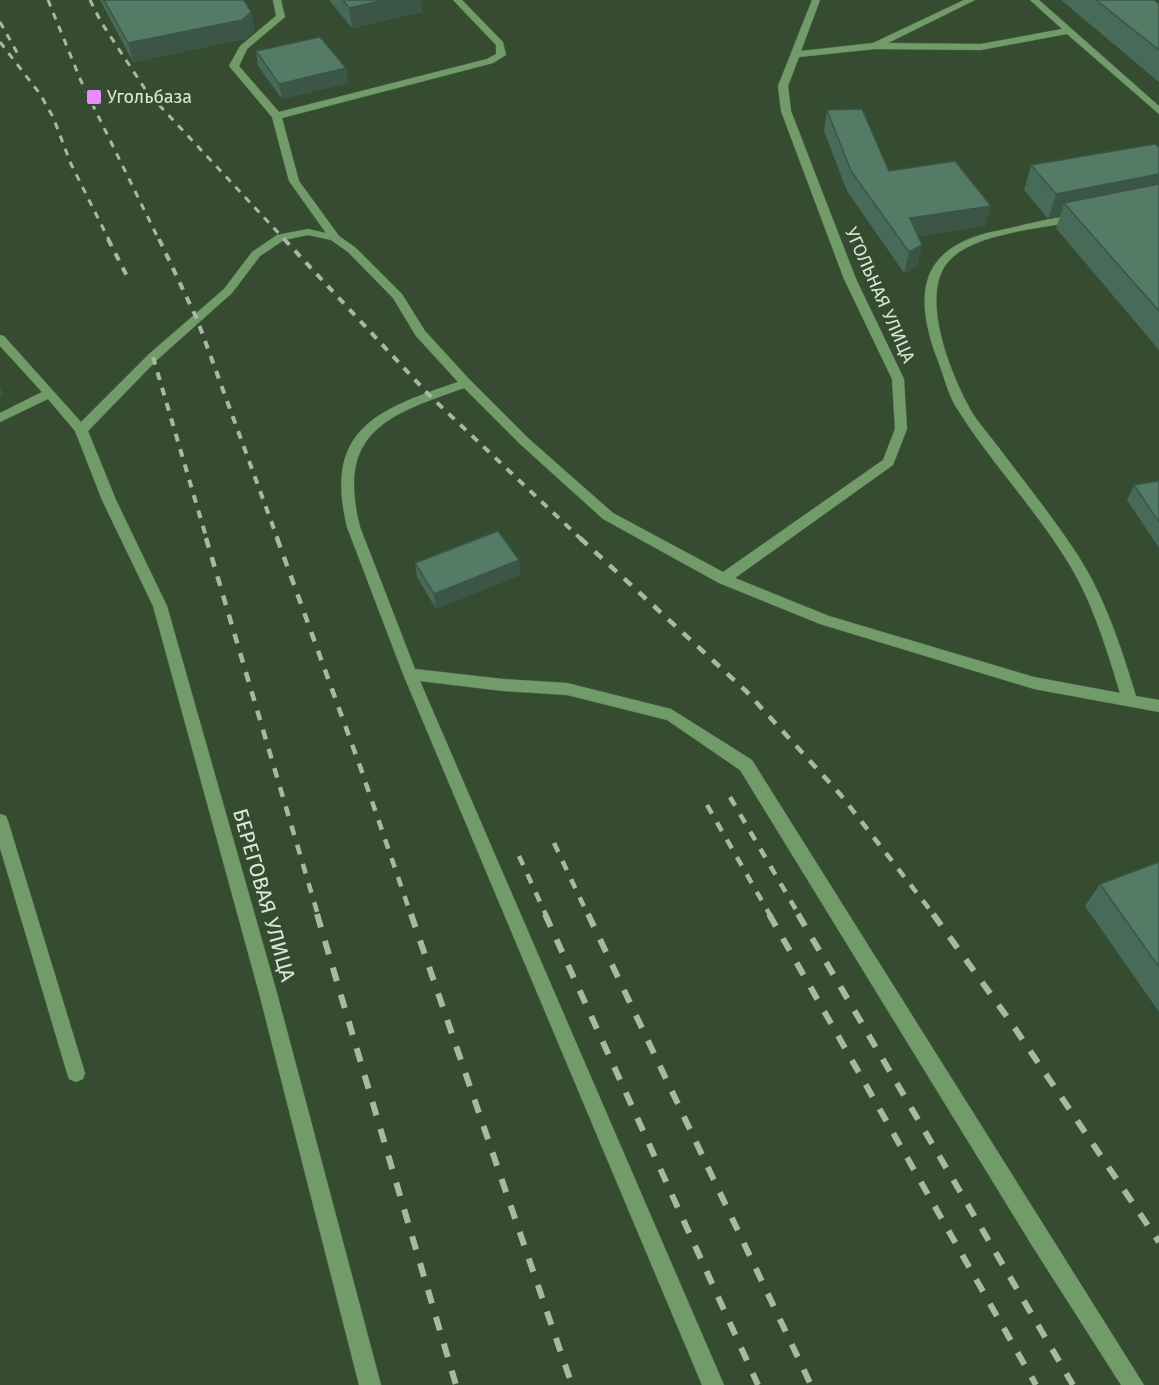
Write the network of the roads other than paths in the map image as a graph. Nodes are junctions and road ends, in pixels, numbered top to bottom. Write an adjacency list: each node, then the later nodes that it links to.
1 (277, 0): 10 (street)
2 (457, 0): 10 (street)
3 (816, 0): 8 (street, УГОЛЬНАЯ УЛИЦА)
4 (971, 0): 7 (street)
5 (1034, 0): 6 (street)
6 (1068, 31): 7 (street); 9 (street)
7 (875, 46): 8 (street)
8 (794, 55): 18 (street, УГОЛЬНАЯ УЛИЦА)
9 (1159, 111)
10 (277, 116): 12 (street)
11 (1089, 216): 20 (street)
12 (335, 238): 14 (street); 17 (street)
13 (0, 339): 15 (street, БЕРЕГОВАЯ УЛИЦА)
14 (466, 383): 18 (street); 19 (street)
15 (50, 393): 16 (street); 17 (street, БЕРЕГОВАЯ УЛИЦА)
16 (0, 418)
17 (81, 430): 24 (street, БЕРЕГОВАЯ УЛИЦА)
18 (724, 579): 20 (street)
19 (410, 674): 25 (street); 26 (street)
20 (1130, 700): 21 (street)
21 (1159, 706)
22 (0, 821): 23 (street)
23 (76, 1073)
24 (370, 1385)
25 (713, 1385)
26 (1133, 1385)

